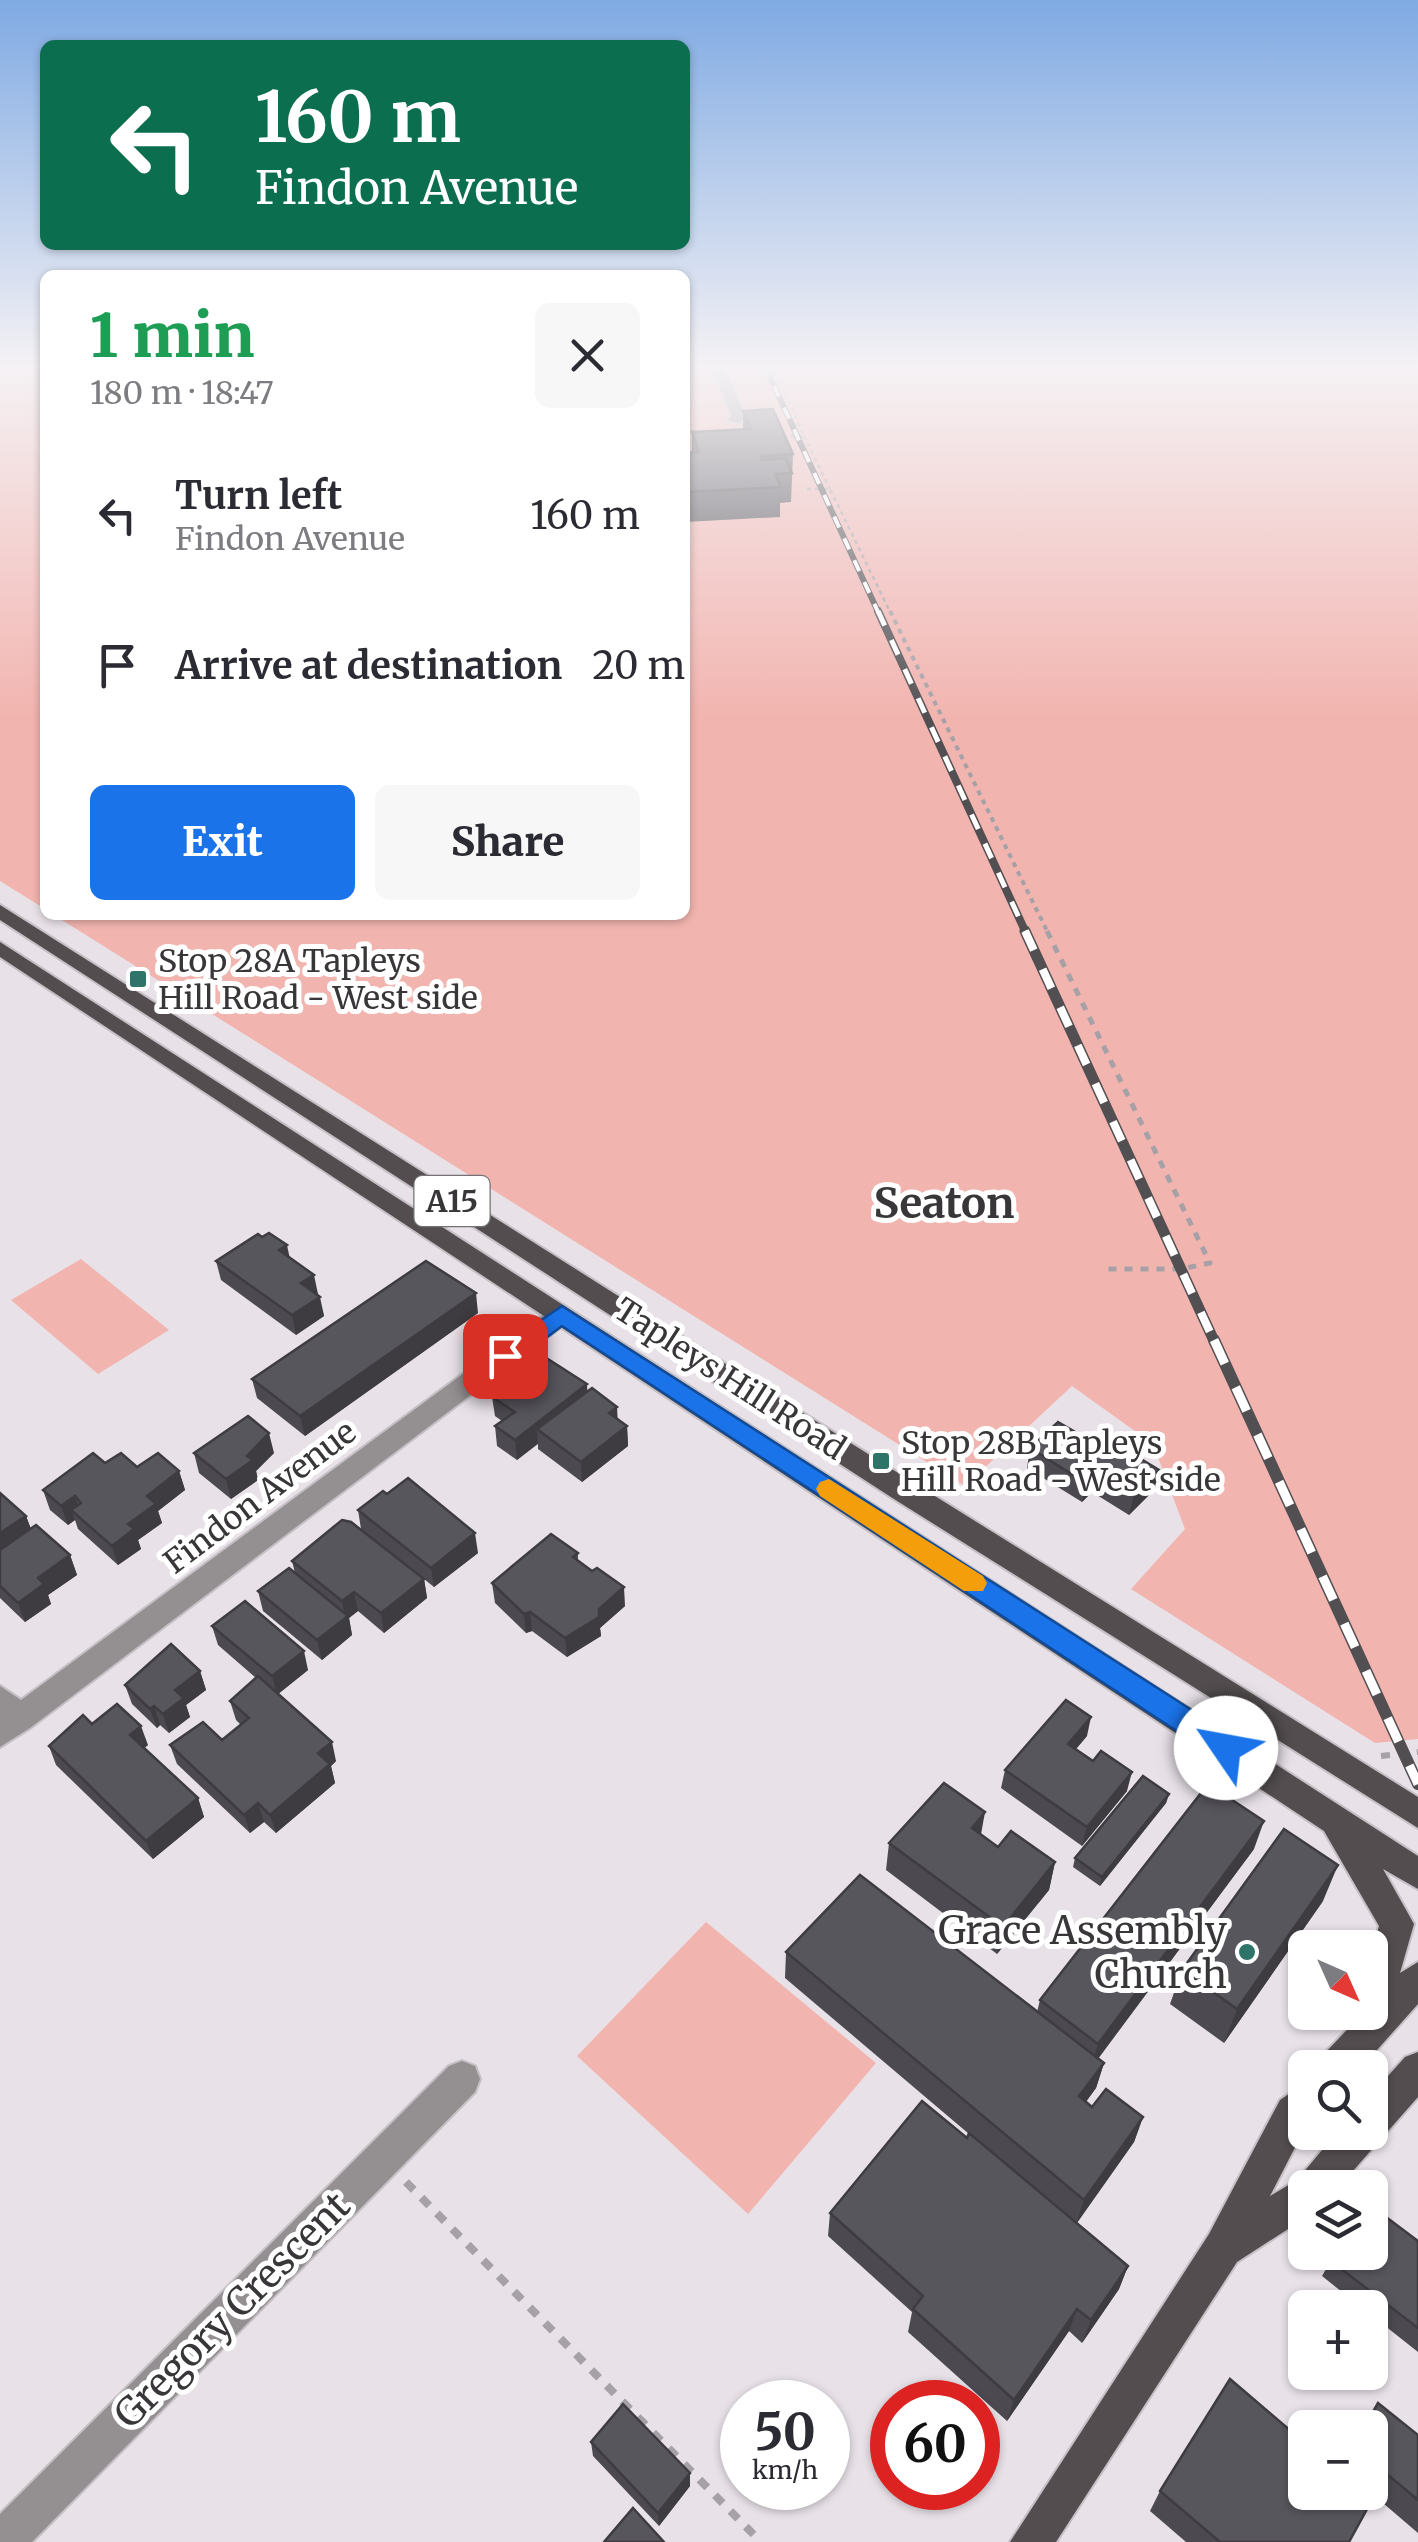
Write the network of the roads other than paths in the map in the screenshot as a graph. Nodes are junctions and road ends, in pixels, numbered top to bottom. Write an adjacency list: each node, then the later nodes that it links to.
1 (0, 912): 5 (main road, Tapleys Hill Road / A15)
2 (0, 948): 3 (main road, Tapleys Hill Road / A15)
3 (562, 1314): 4 (street, Findon Avenue); 6 (main road, Tapleys Hill Road / A15)
4 (6, 1717)
5 (1418, 1814)
6 (1335, 1819): 7 (main road, Tapleys Hill Road / A15); 8 (main road)
7 (1418, 1874)
8 (1388, 1957)
9 (1418, 1978): 10 (main road)
10 (1352, 2050)
11 (1418, 2070): 13 (main road)
12 (462, 2078): 19 (street, Gregory Crescent)
13 (1388, 2104)
14 (1288, 2127): 18 (main road)
15 (1346, 2150): 16 (main road)
16 (1329, 2170)
17 (1288, 2207): 18 (main road)
18 (1223, 2248): 20 (main road)
19 (2, 2542)
20 (1031, 2542)

